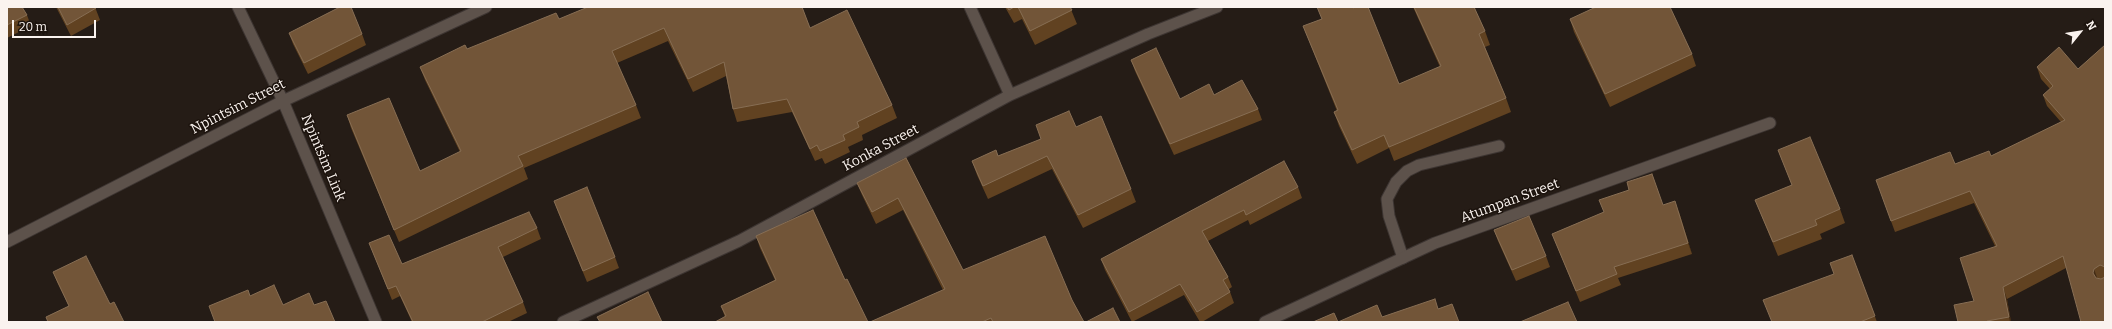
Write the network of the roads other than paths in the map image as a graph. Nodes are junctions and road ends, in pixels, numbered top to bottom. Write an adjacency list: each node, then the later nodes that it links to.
1 (238, 7): 6 (street, Npintsim Link)
2 (486, 7): 6 (street, Npintsim Street)
3 (970, 7): 5 (street)
4 (1217, 7): 5 (street, Konka Street)
5 (1010, 96): 12 (street, Konka Street)
6 (283, 101): 9 (street, Npintsim Street); 11 (street, Npintsim Link)
7 (1770, 123): 10 (street, Atumpan Street)
8 (1499, 146): 10 (street)
9 (7, 242)
10 (1403, 258): 13 (street, Atumpan Street)
11 (376, 322)
12 (563, 322)
13 (1265, 322)

